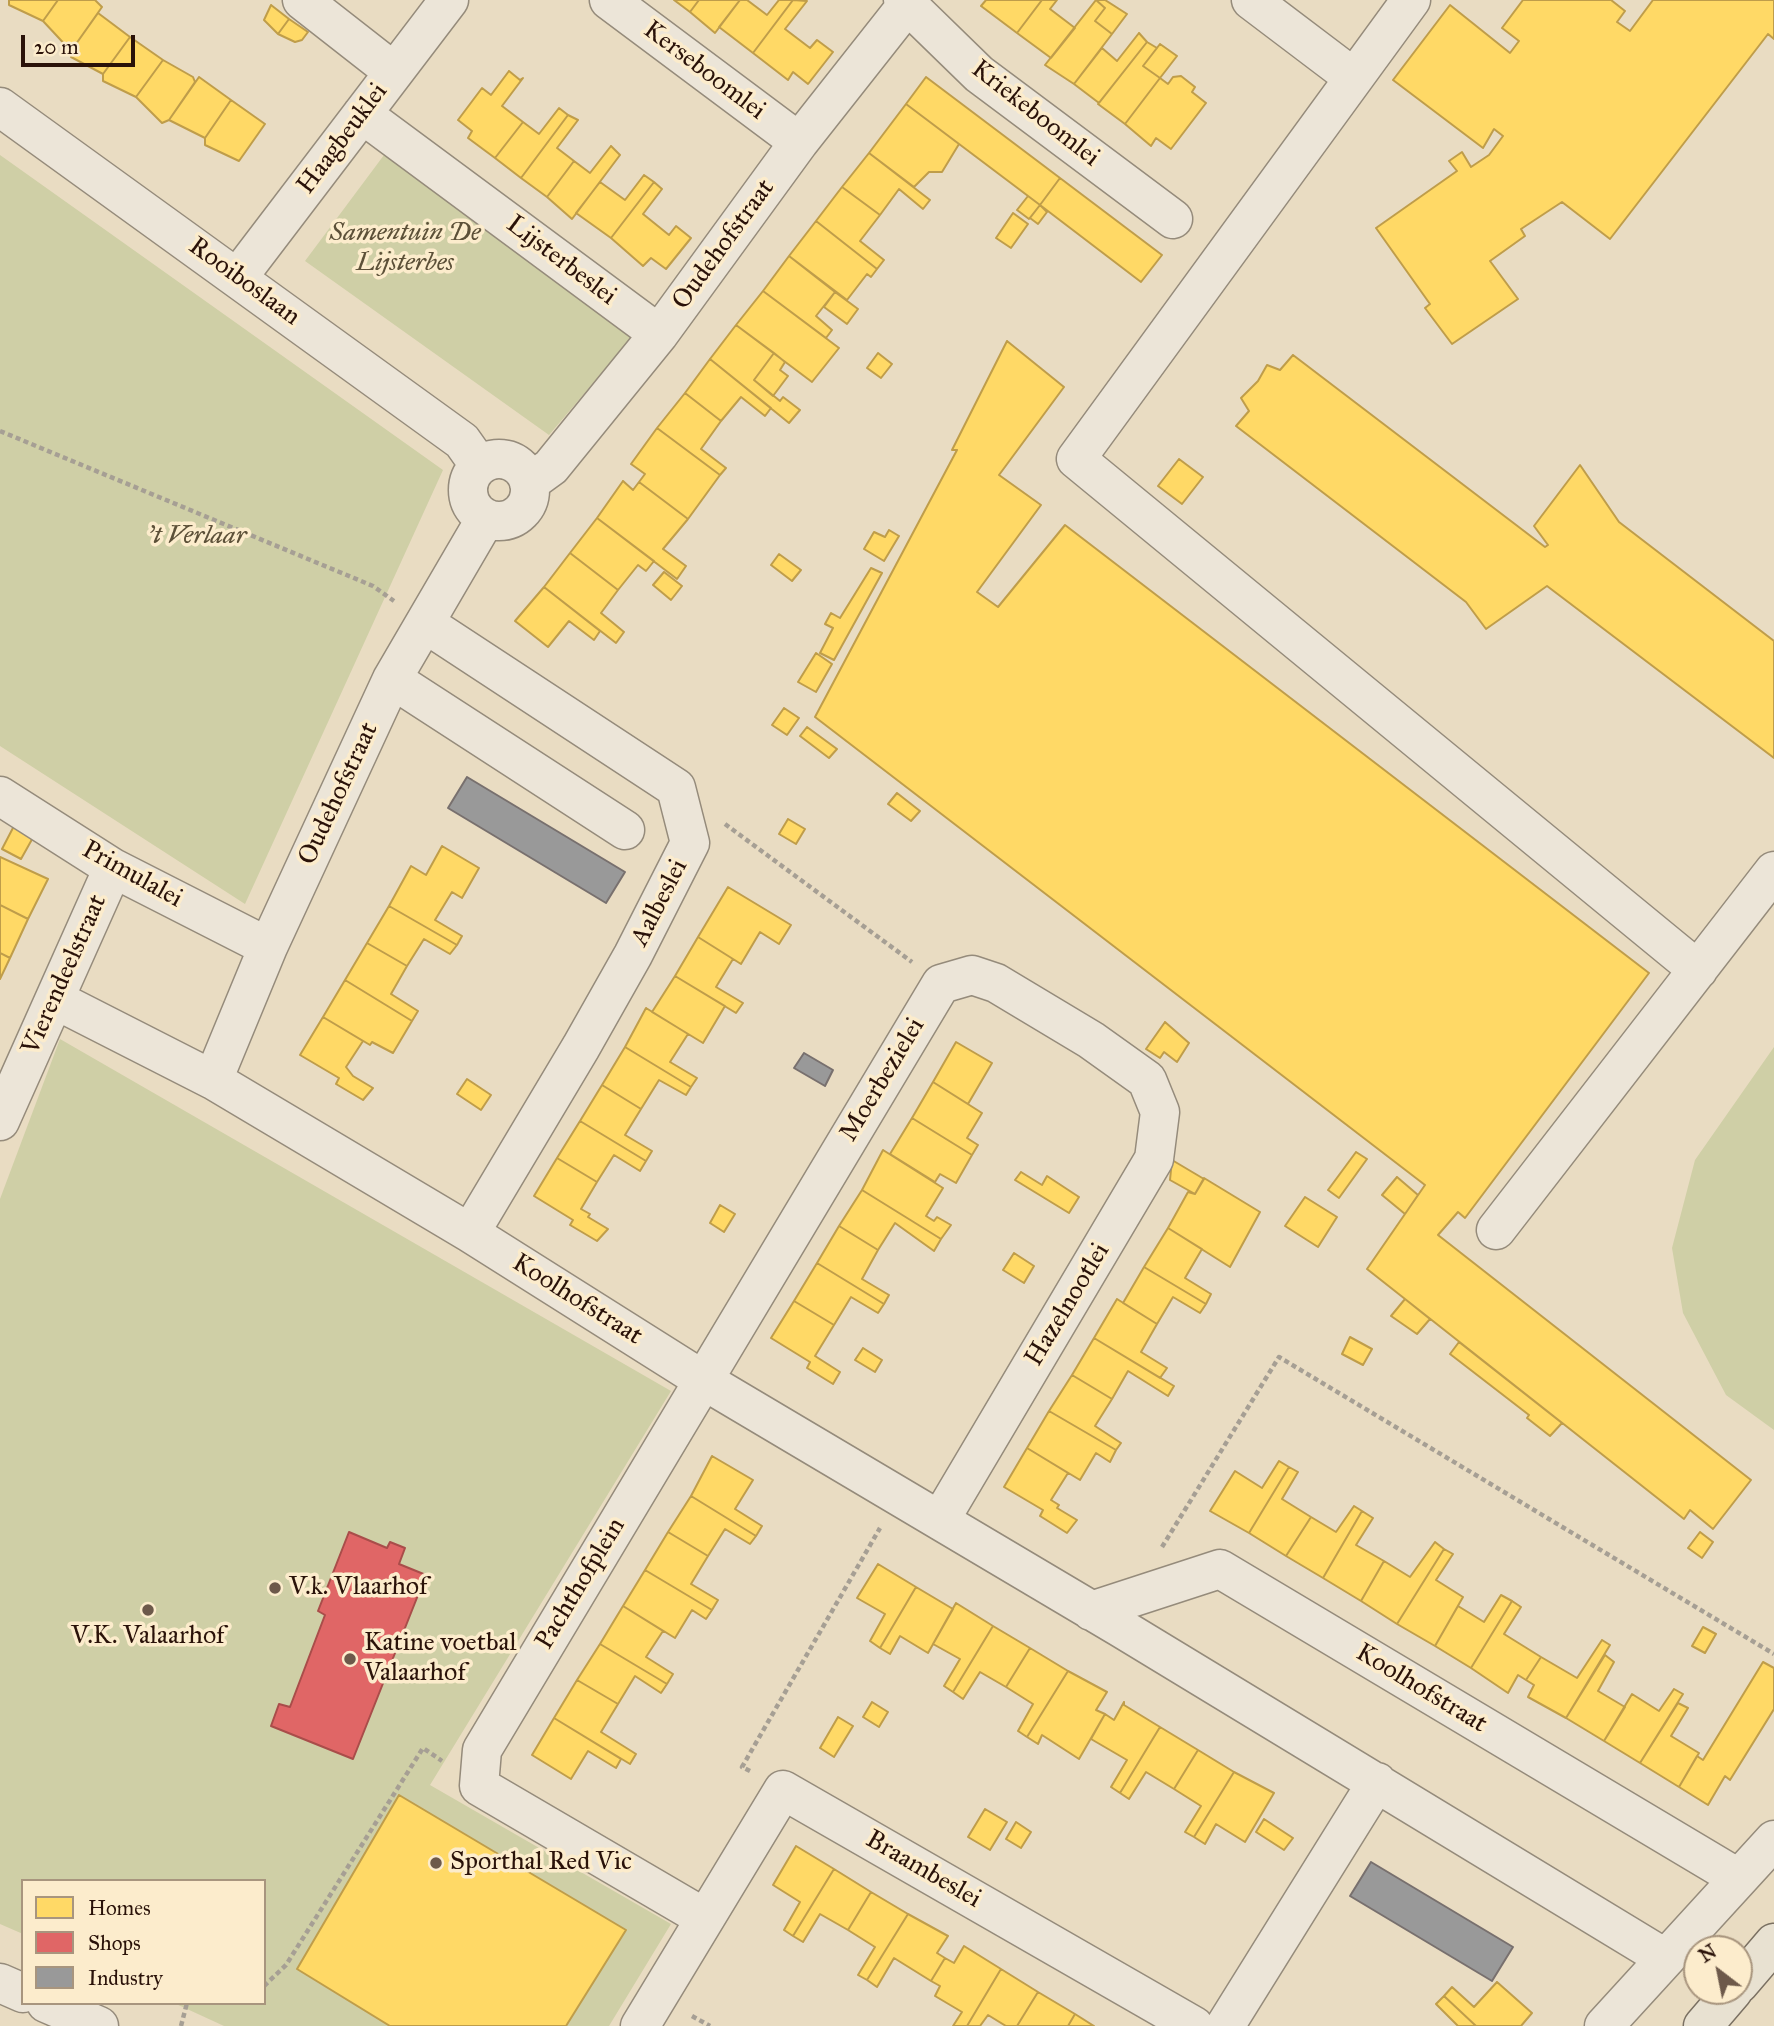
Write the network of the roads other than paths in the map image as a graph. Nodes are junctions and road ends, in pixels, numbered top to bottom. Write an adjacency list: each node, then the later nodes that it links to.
1 (302, 0): 7 (street)
2 (449, 0): 7 (street, Haagbeuklei)
3 (609, 0): 11 (street, Kerseboomlei)
4 (1251, 0): 8 (street)
5 (1411, 0): 8 (street)
6 (907, 1): 11 (street, Oudehofstraat); 12 (street, Kriekeboomlei)
7 (394, 72): 10 (street, Haagbeuklei)
8 (1354, 78): 25 (street)
9 (0, 107): 13 (street, Rooiboslaan)
10 (362, 114): 13 (street, Haagbeuklei); 14 (street, Lijsterbeslei)
11 (799, 142): 14 (street, Oudehofstraat)
12 (1173, 219)
13 (238, 277): 15 (street, Rooiboslaan)
14 (659, 334): 16 (street, Oudehofstraat)
15 (479, 465): 16 (street); 17 (street)
16 (529, 483): 17 (street, Oudehofstraat)
17 (486, 518): 18 (street, Oudehofstraat)
18 (426, 624): 19 (street, Oudehofstraat); 31 (street, Aalbeslei)
19 (392, 679): 21 (street); 24 (street, Oudehofstraat)
20 (0, 796): 22 (street, Primulalei)
21 (625, 830)
22 (113, 868): 24 (street, Primulalei); 27 (street, Vierendeelstraat)
23 (1774, 871): 25 (street)
24 (268, 947): 28 (street, Oudehofstraat)
25 (1698, 970): 30 (street)
26 (941, 984): 32 (street, Moerbezielei); 33 (street, Hazelnootlei)
27 (57, 1000): 28 (street, Koolhofstraat); 29 (street, Vierendeelstraat)
28 (213, 1080): 31 (street, Koolhofstraat)
29 (3, 1104)
30 (1496, 1230)
31 (470, 1233): 32 (street, Koolhofstraat)
32 (703, 1380): 33 (street, Koolhofstraat); 38 (street, Pachthofplein)
33 (940, 1520): 34 (street, Koolhofstraat)
34 (1091, 1611): 35 (street, Koolhofstraat); 37 (street, Koolhofstraat)
35 (1377, 1782): 40 (street, Koolhofstraat); 49 (street)
36 (1774, 1840): 37 (street)
37 (1738, 1878): 40 (street)
38 (704, 1917): 47 (street); 48 (street, Braambeslei)
39 (1774, 1942): 41 (main road)
40 (1663, 1957): 50 (street)
41 (1753, 1967)
42 (0, 1983): 43 (street)
43 (21, 1992)
44 (52, 2005): 46 (street)
45 (1721, 2005): 51 (main road)
46 (99, 2026)
47 (640, 2026)
48 (1194, 2026)
49 (1224, 2026)
50 (1604, 2026)
51 (1703, 2026)

